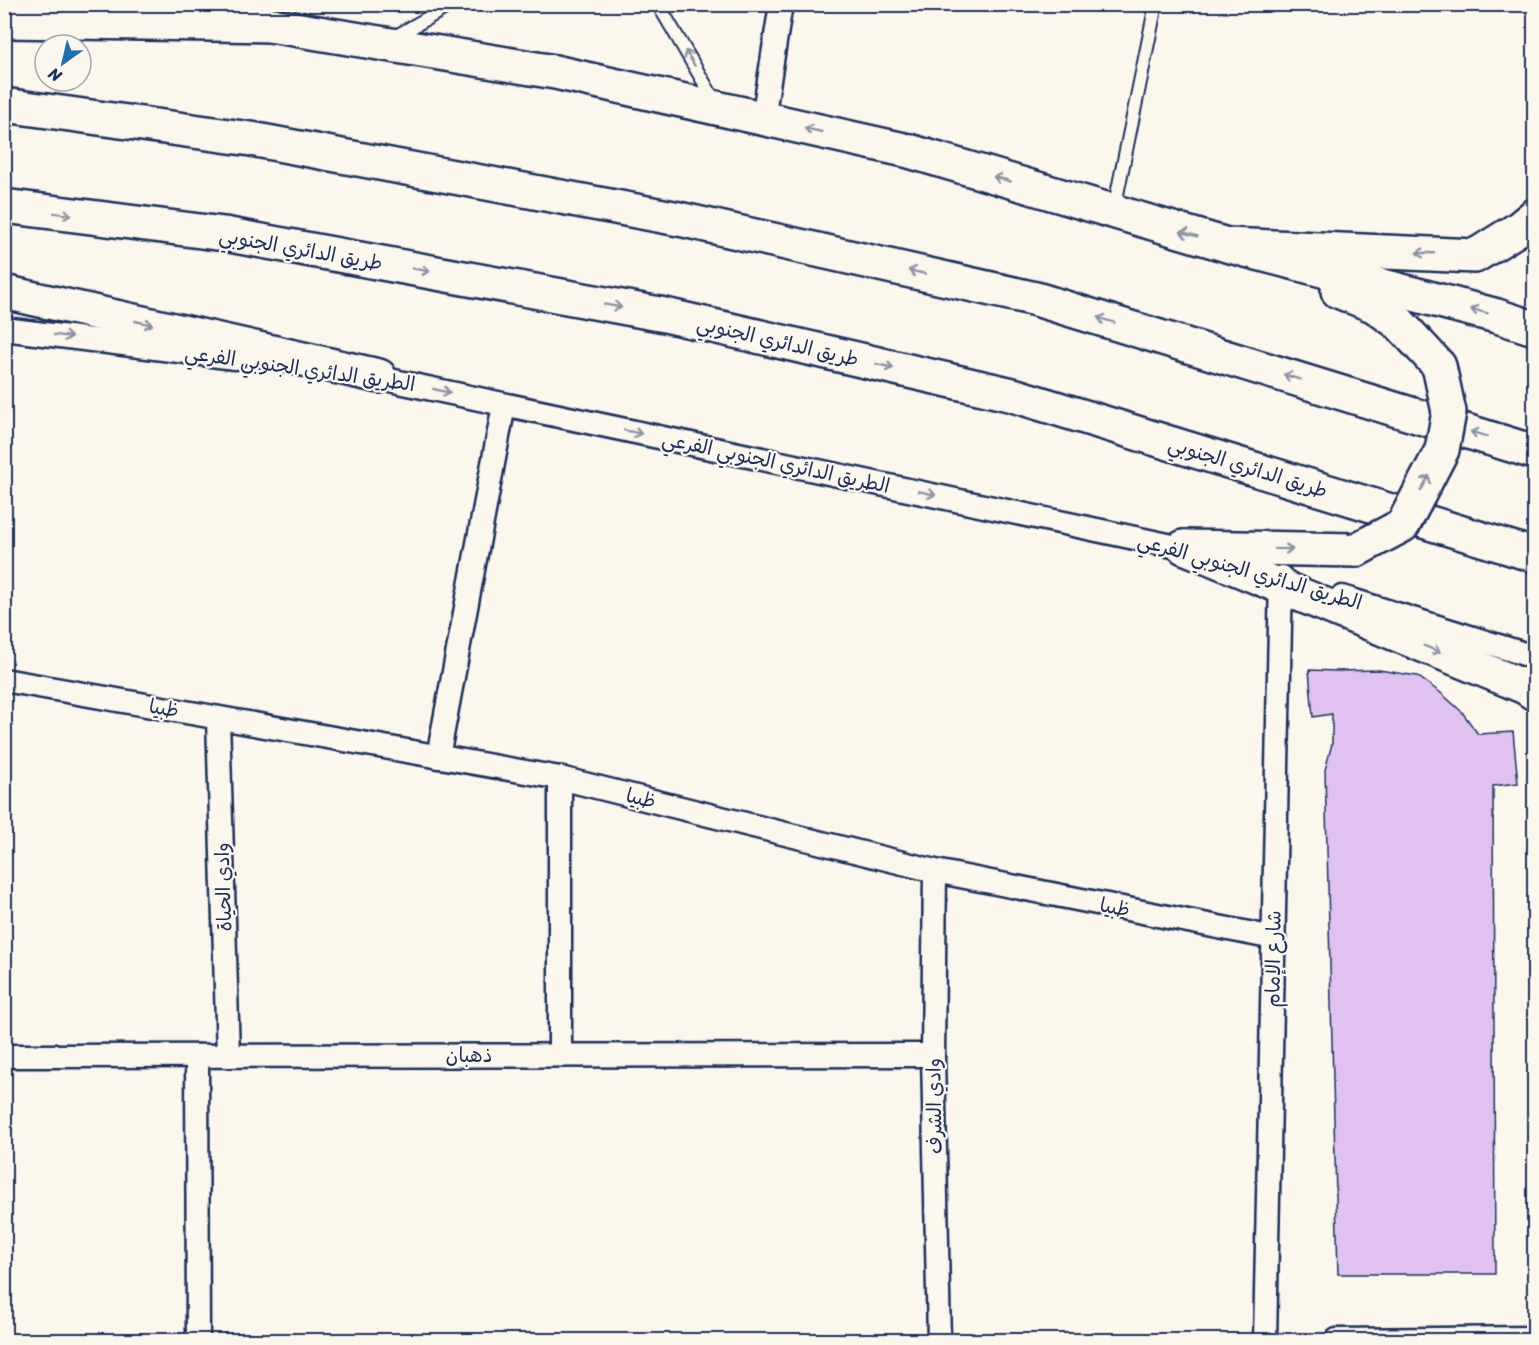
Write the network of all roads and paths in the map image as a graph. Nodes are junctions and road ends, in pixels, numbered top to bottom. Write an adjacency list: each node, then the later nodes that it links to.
1 (142, 4): 7 (main road)
2 (452, 4): 8 (lane)
3 (658, 4): 10 (lane, one-way to 3)
4 (781, 4): 11 (street)
5 (1156, 4): 13 (lane)
6 (4, 21): 7 (main road)
7 (273, 25): 8 (main road)
8 (383, 43): 10 (main road)
9 (4, 105): 21 (main road, one-way to 9)
10 (720, 109): 11 (main road)
11 (763, 119): 13 (main road, one-way to 11)
12 (4, 206): 23 (main road, طريق الدائري الجنوبي, one-way to 23)
13 (1113, 212): 15 (main road, one-way to 13)
14 (1534, 216): 15 (main road, one-way to 15)
15 (1227, 245): 17 (main road, one-way to 15); 22 (main road, one-way to 15, bridge)
16 (4, 292): 19 (main road, one-way to 19)
17 (1534, 328)
18 (4, 329): 19 (street, الطريق الدائري الجنوبي الفرعي, one-way to 19)
19 (380, 376): 20 (street, الطريق الدائري الجنوبي الفرعي, one-way to 20)
20 (504, 405): 22 (street, الطريق الدائري الجنوبي الفرعي, one-way to 22); 29 (street)
21 (1534, 452)
22 (1184, 547): 24 (main road)
23 (1534, 555)
24 (1281, 582): 25 (street, الطريق الدائري الجنوبي الفرعي); 27 (main road, one-way to 27); 32 (street, شارع الإمام)
25 (1534, 657)
26 (4, 680): 28 (street, ظبيا)
27 (1534, 693)
28 (218, 718): 29 (street, ظبيا); 37 (street, وادي الحياة)
29 (438, 757): 30 (street, ظبيا)
30 (560, 778): 31 (street, ظبيا); 33 (street)
31 (935, 871): 32 (street, ظبيا); 34 (street, وادي الشرف)
32 (1274, 938): 41 (street, شارع الإمام)
33 (560, 1055): 34 (street, ذهبان); 37 (street, ذهبان)
34 (933, 1055): 40 (street, وادي الشرف)
35 (4, 1056): 36 (street, ذهبان)
36 (197, 1056): 37 (street, ذهبان); 39 (street)
37 (228, 1056)
38 (1534, 1338): 42 (street)
39 (198, 1341)
40 (939, 1341)
41 (1265, 1341)
42 (1337, 1341)

